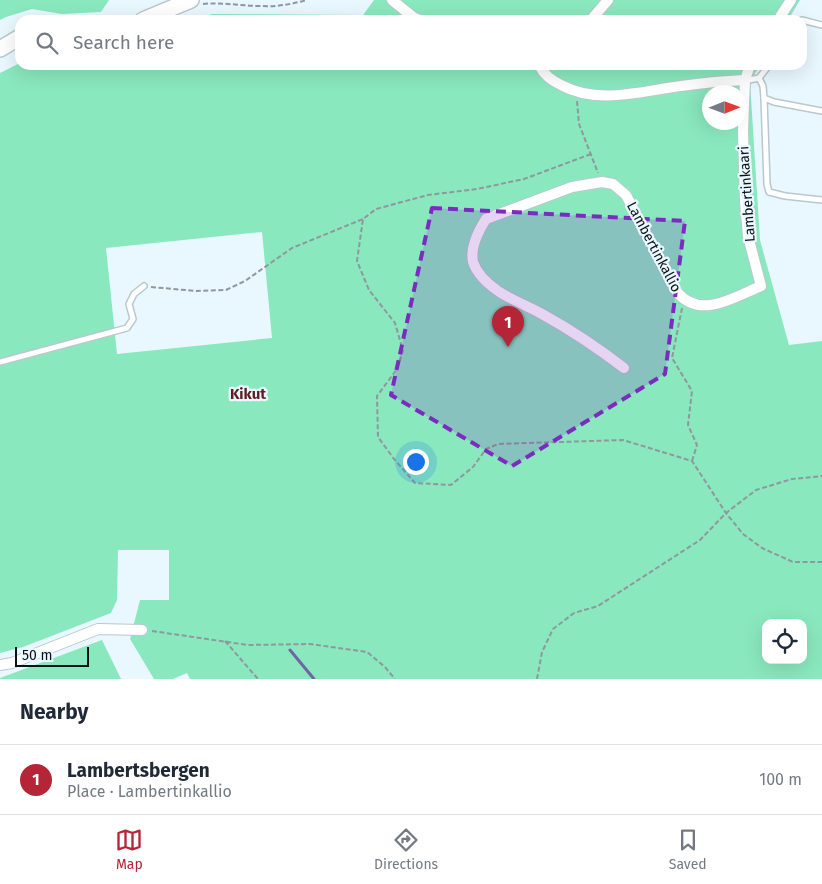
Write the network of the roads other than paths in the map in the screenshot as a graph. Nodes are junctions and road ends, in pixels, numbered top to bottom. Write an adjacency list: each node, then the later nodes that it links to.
1 (392, 0): 7 (street)
2 (608, 0): 8 (street)
3 (791, 0): 9 (street)
4 (197, 2): 5 (street)
5 (164, 5): 6 (street)
6 (150, 15)
7 (411, 15)
8 (595, 15)
9 (781, 15)
10 (807, 22): 11 (lane)
11 (822, 25)
12 (15, 40): 13 (street)
13 (0, 49)
14 (542, 70): 17 (street)
15 (748, 70): 17 (street, Lambertinkaari)
16 (765, 70): 18 (lane)
17 (746, 78): 18 (lane); 23 (street, Lambertinkaari)
18 (759, 78): 19 (lane)
19 (764, 98): 20 (lane); 21 (lane)
20 (822, 111)
21 (822, 200)
22 (144, 286): 24 (lane)
23 (760, 286): 25 (street, Lambertinkallio)
24 (0, 362)
25 (624, 368)
26 (142, 630): 27 (street)
27 (0, 665)

